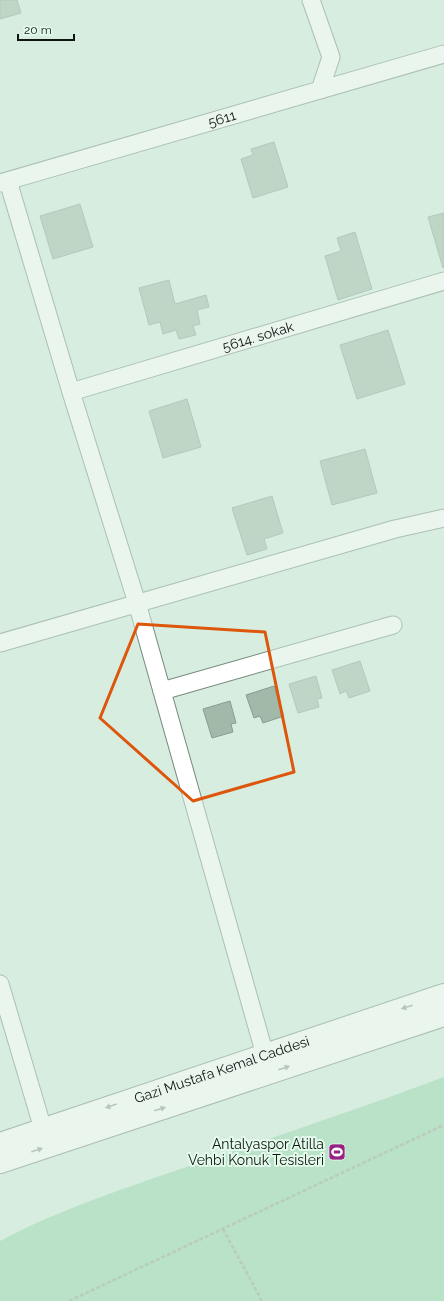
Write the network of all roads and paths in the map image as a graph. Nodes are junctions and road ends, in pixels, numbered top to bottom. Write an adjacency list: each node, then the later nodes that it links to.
1 (311, 0): 3 (street)
2 (444, 54): 3 (street, 5611)
3 (320, 90): 4 (street, 5611)
4 (4, 182): 6 (street)
5 (444, 281): 6 (street, 5614. sokak)
6 (71, 392): 8 (street)
7 (444, 518): 8 (street)
8 (137, 603): 10 (street); 11 (street)
9 (393, 625): 11 (street)
10 (0, 643)
11 (162, 692): 15 (street)
12 (0, 984): 17 (street)
13 (444, 995): 15 (street, Gazi Mustafa Kemal Caddesi, one-way to 15)
14 (444, 1015): 19 (street, Gazi Mustafa Kemal Caddesi, one-way to 14)
15 (265, 1055): 17 (street, Gazi Mustafa Kemal Caddesi, one-way to 17)
16 (444, 1125): 20 (path)
17 (43, 1129): 18 (street, Gazi Mustafa Kemal Caddesi)
18 (0, 1144)
19 (0, 1162)
20 (223, 1229): 21 (path); 22 (path)
21 (69, 1301)
22 (262, 1301)

